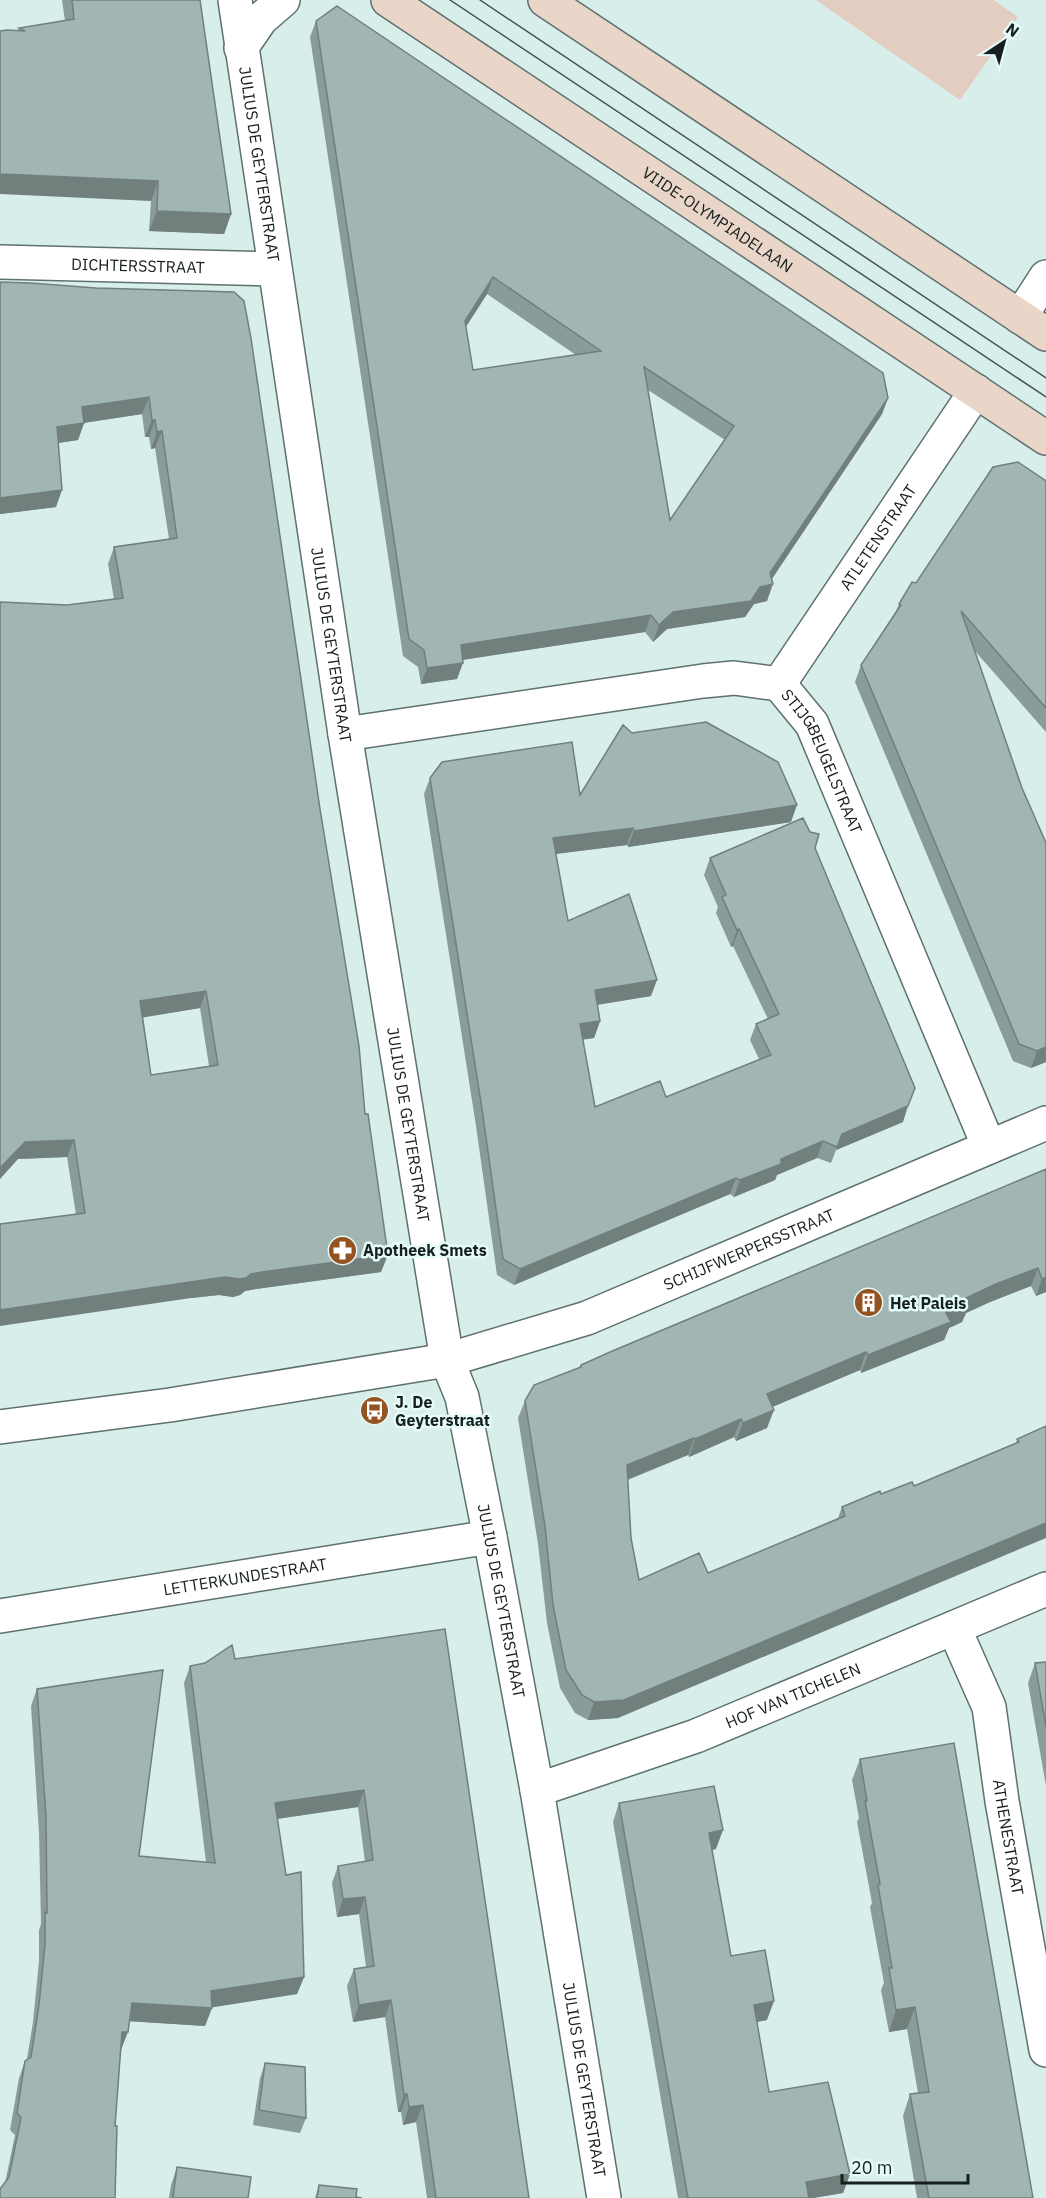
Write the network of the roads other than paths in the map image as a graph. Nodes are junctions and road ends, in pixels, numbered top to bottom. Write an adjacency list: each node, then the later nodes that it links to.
1 (235, 0): 5 (street, JULIUS DE GEYTERSTRAAT)
2 (283, 0): 5 (street, JULIUS DE GEYTERSTRAAT)
3 (388, 0): 10 (main road, VIIDE-OLYMPIADELAAN)
4 (545, 0): 9 (main road)
5 (241, 48): 7 (street, JULIUS DE GEYTERSTRAAT)
6 (0, 262): 7 (street, DICHTERSSTRAAT)
7 (275, 269): 13 (street, JULIUS DE GEYTERSTRAAT)
8 (1046, 277): 9 (street)
9 (1033, 326)
10 (976, 391): 11 (main road, VIIDE-OLYMPIADELAAN); 12 (street, ATLETENSTRAAT)
11 (1046, 438)
12 (779, 684): 13 (street, STIJGBEUGELSTRAAT); 15 (street, STIJGBEUGELSTRAAT)
13 (345, 734): 16 (street, JULIUS DE GEYTERSTRAAT)
14 (1046, 1123): 15 (street, SCHIJFWERPERSSTRAAT)
15 (989, 1147): 16 (street, SCHIJFWERPERSSTRAAT)
16 (447, 1360): 17 (street); 18 (street, JULIUS DE GEYTERSTRAAT)
17 (0, 1427)
18 (490, 1538): 20 (street, LETTERKUNDESTRAAT); 22 (street, JULIUS DE GEYTERSTRAAT)
19 (1046, 1589): 21 (street, HOF VAN TICHELEN)
20 (0, 1617)
21 (954, 1628): 22 (street, HOF VAN TICHELEN); 23 (street, ATHENESTRAAT)
22 (537, 1790): 24 (street, JULIUS DE GEYTERSTRAAT)
23 (1046, 2050)
24 (604, 2198)

